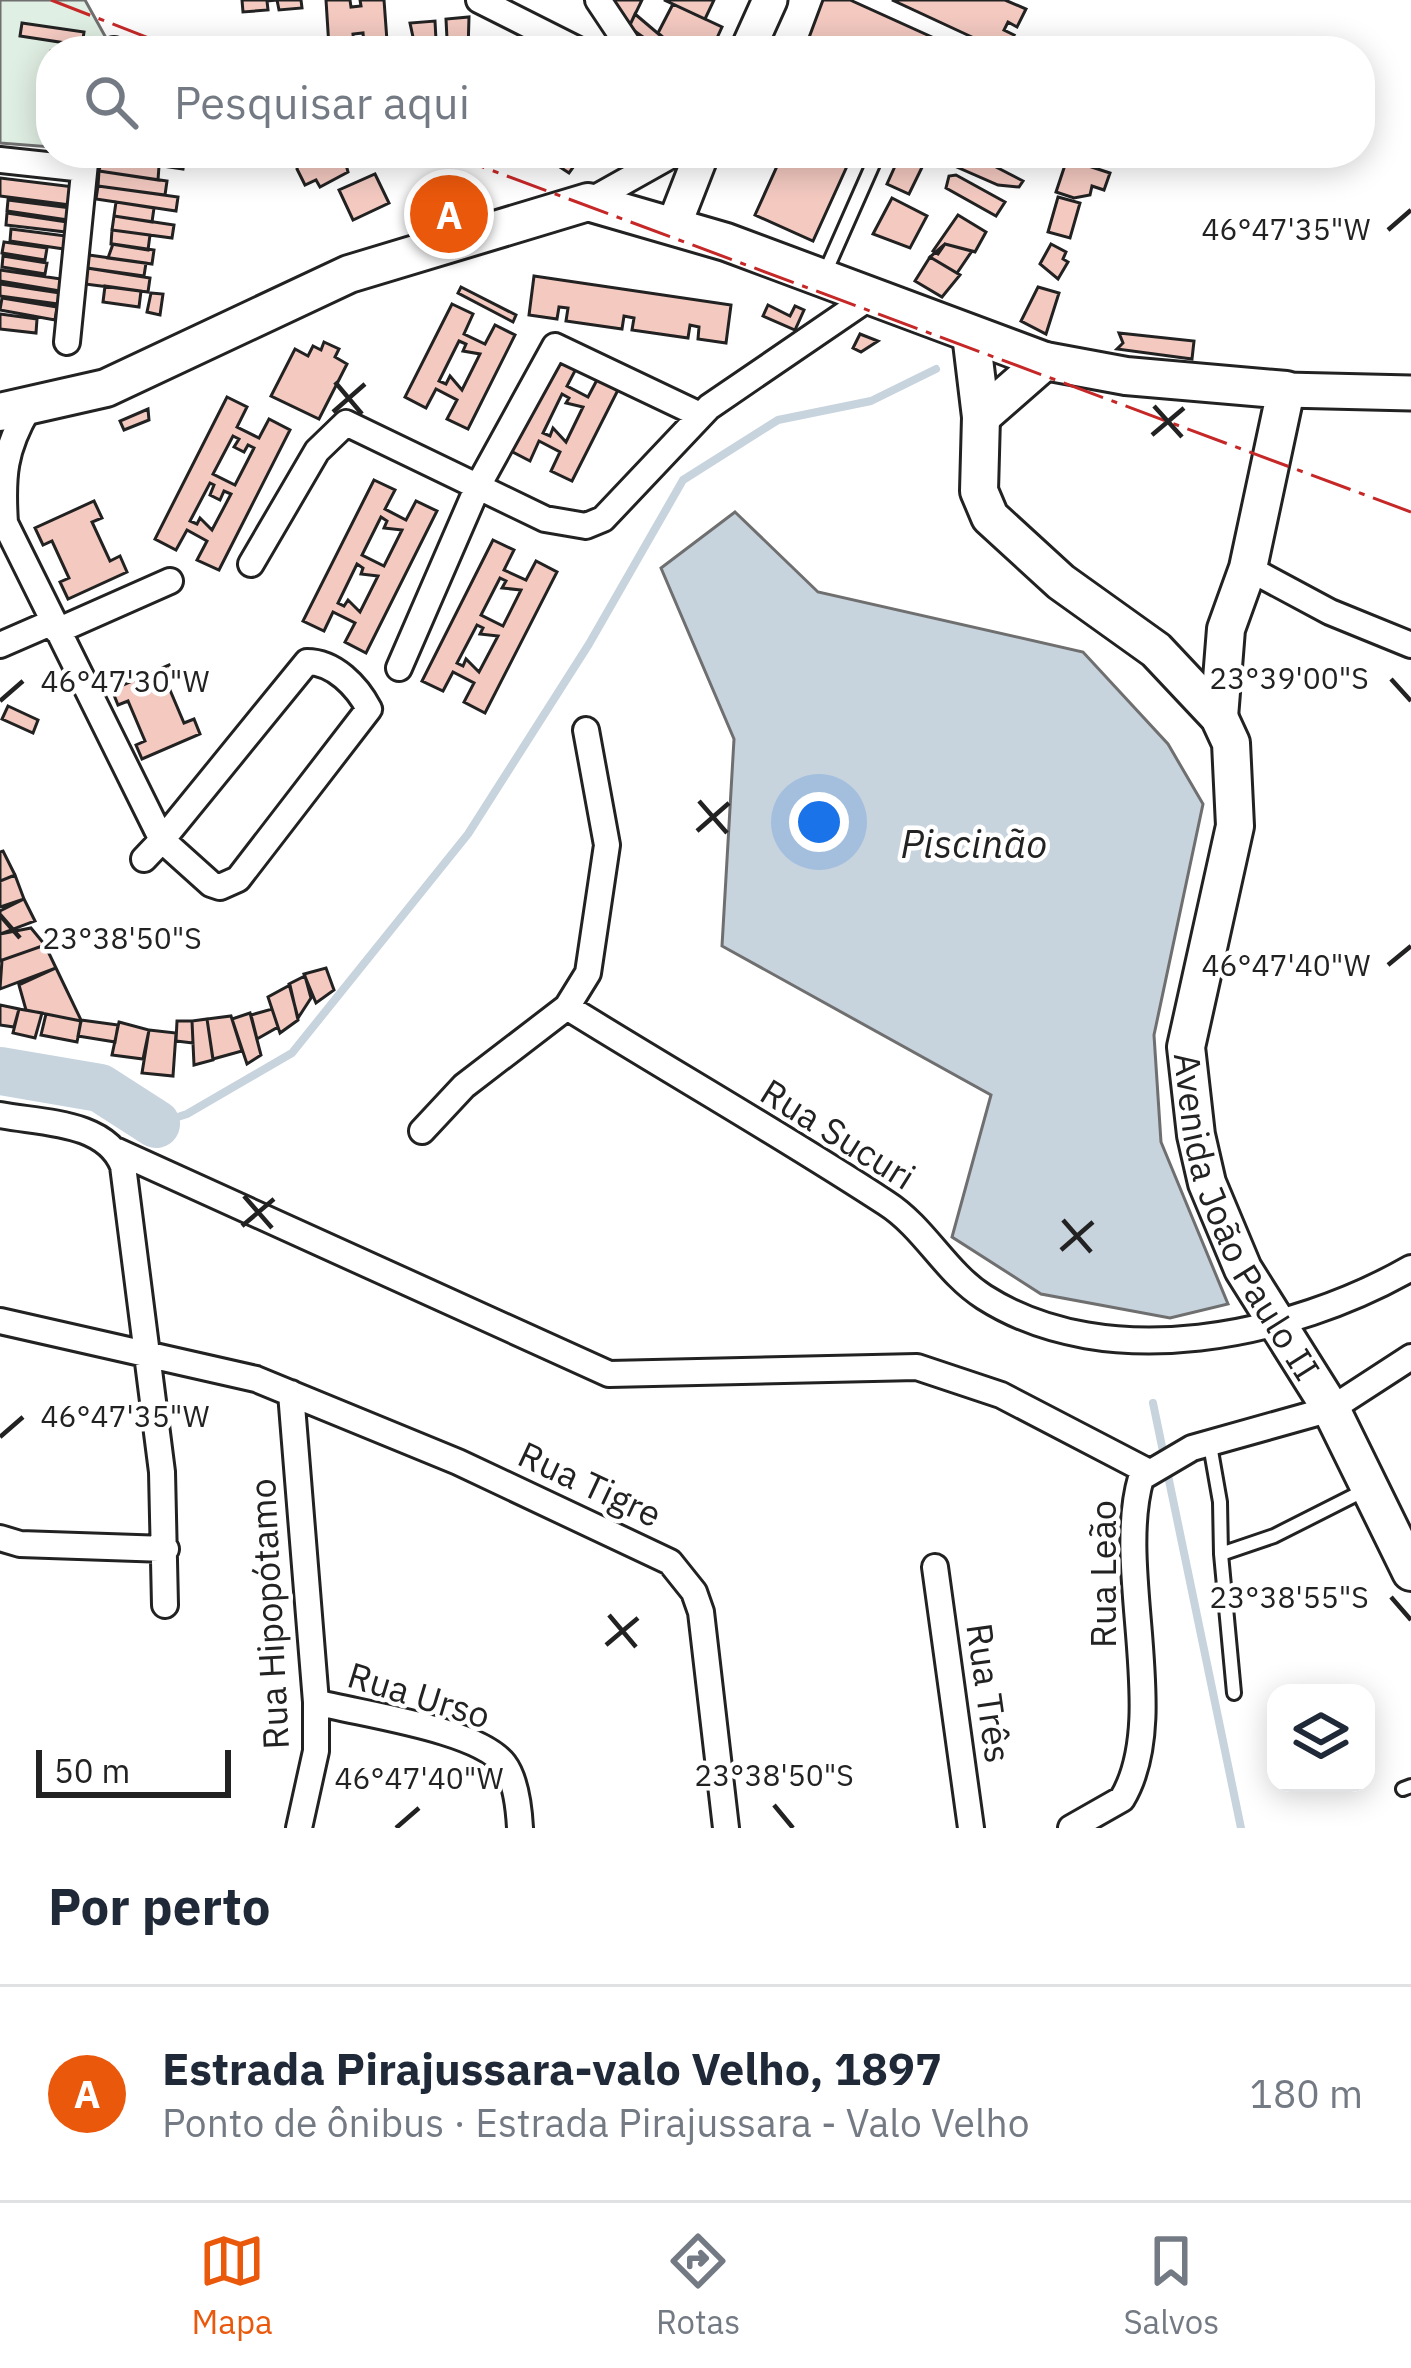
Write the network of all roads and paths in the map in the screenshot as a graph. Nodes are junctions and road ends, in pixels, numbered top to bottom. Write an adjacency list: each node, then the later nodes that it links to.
1 (479, 0): 4 (street)
2 (598, 0): 5 (street)
3 (770, 0): 6 (main road)
4 (550, 36)
5 (622, 36)
6 (754, 36)
7 (0, 160): 8 (street)
8 (36, 160)
9 (84, 168): 18 (street)
10 (653, 168): 13 (street)
11 (679, 168): 14 (main road)
12 (872, 168): 15 (lane)
13 (588, 202): 14 (main road); 22 (main road)
14 (674, 225): 15 (main road)
15 (824, 276): 16 (main road)
16 (870, 297): 17 (main road); 23 (street)
17 (970, 334): 19 (main road); 24 (main road, Avenida João Paulo II)
18 (68, 342)
19 (1045, 361): 20 (main road); 24 (main road)
20 (1286, 390): 21 (main road); 27 (main road)
21 (1411, 394)
22 (14, 410): 29 (street)
23 (700, 415): 25 (street); 25 (street)
24 (981, 417): 33 (main road, Avenida João Paulo II)
25 (478, 485): 26 (street); 34 (street)
26 (251, 564)
27 (1248, 568): 30 (main road); 31 (street)
28 (170, 581): 29 (street)
29 (55, 627): 32 (street); 37 (street)
30 (1224, 643): 33 (main road); 35 (main road)
31 (1411, 644)
32 (0, 645)
33 (1156, 650): 35 (main road, Avenida João Paulo II)
34 (398, 668)
35 (1219, 718): 44 (main road, Avenida João Paulo II)
36 (586, 730): 38 (street)
37 (153, 849): 37 (street)
38 (567, 1007): 40 (street); 44 (street, Rua Sucuri)
39 (0, 1115): 41 (street)
40 (422, 1131)
41 (117, 1151): 45 (street); 50 (street)
42 (1411, 1268): 44 (street, Rua Sucuri)
43 (0, 1321): 45 (street, Rua Tigre)
44 (1281, 1335): 48 (main road, Avenida João Paulo II)
45 (144, 1350): 47 (street, Rua Tigre); 53 (street)
46 (1411, 1357): 48 (street, Rua Leão)
47 (291, 1394): 59 (street, Rua Hipopótamo); 62 (street, Rua Tigre)
48 (1324, 1399): 49 (street, Rua Leão); 51 (main road, Avenida João Paulo II)
49 (1210, 1444): 50 (street, Rua Leão); 54 (lane)
50 (1147, 1471): 64 (street, Rua Leão)
51 (1370, 1488): 54 (lane); 56 (main road, Avenida João Paulo II)
52 (0, 1538): 53 (street)
53 (166, 1549): 57 (street)
54 (1221, 1554): 58 (lane)
55 (935, 1567): 63 (street, Rua Três)
56 (1411, 1572)
57 (165, 1604)
58 (1234, 1693)
59 (316, 1702): 60 (street, Rua Hipopótamo); 61 (street, Rua Urso)
60 (299, 1828)
61 (520, 1828)
62 (726, 1828)
63 (971, 1828)
64 (1071, 1828)

